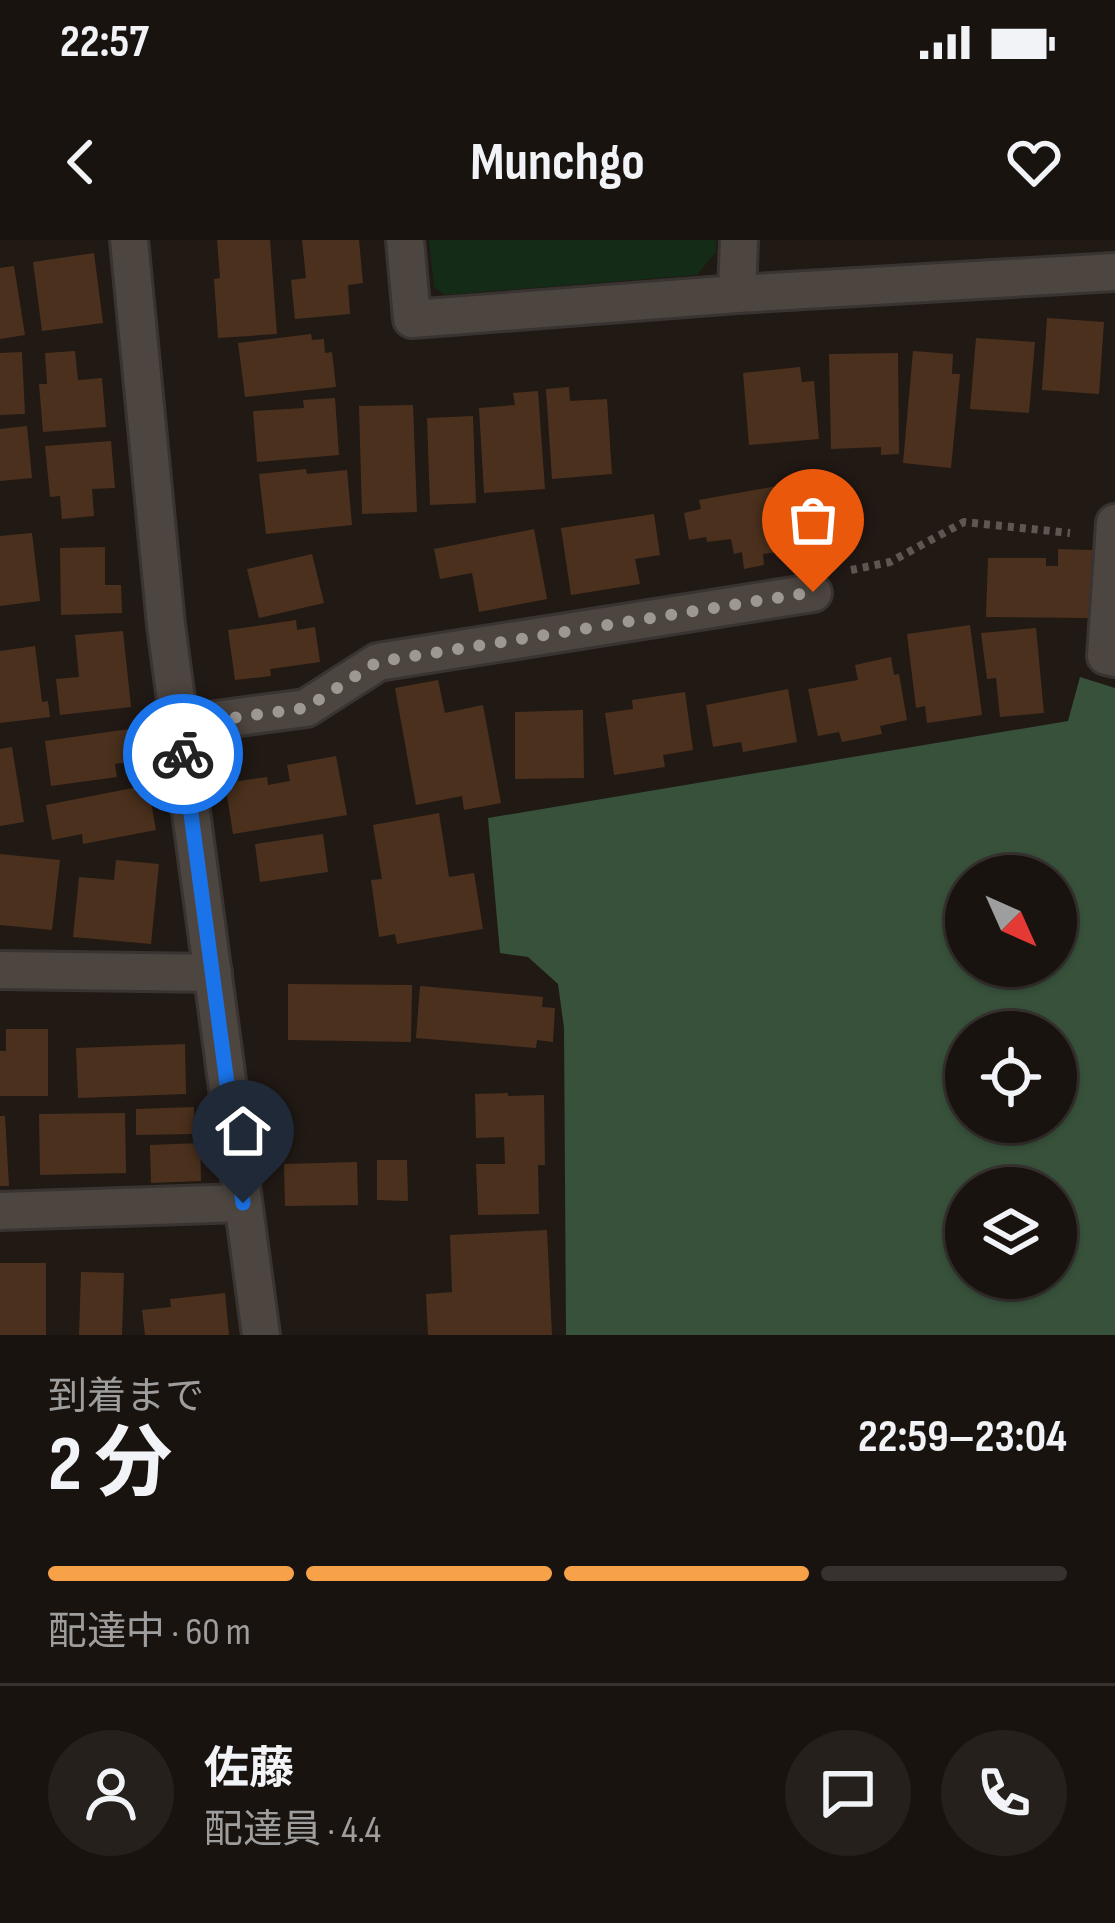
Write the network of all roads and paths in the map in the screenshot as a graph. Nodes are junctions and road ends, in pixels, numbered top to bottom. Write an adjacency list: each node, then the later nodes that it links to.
1 (129, 240): 10 (street)
2 (405, 240): 5 (street)
3 (739, 240): 5 (street)
4 (1115, 272): 5 (street)
5 (737, 294)
6 (1115, 523): 7 (street)
7 (1114, 537): 8 (path); 9 (street)
8 (813, 592): 10 (street)
9 (1115, 658)
10 (179, 725): 12 (street)
11 (0, 970): 12 (street)
12 (213, 973): 13 (street)
13 (243, 1203): 14 (street); 15 (street)
14 (0, 1210)
15 (261, 1335)

